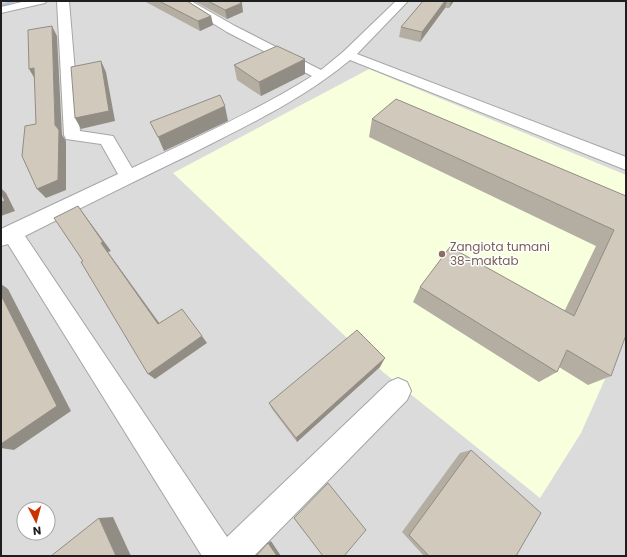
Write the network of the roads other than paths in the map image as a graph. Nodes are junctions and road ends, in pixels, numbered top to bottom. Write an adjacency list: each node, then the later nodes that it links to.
1 (40, 1): 5 (street)
2 (63, 1): 9 (street)
3 (183, 1): 7 (street)
4 (397, 2): 6 (street)
5 (1, 10)
6 (348, 55): 7 (street); 8 (street)
7 (322, 76): 9 (street)
8 (626, 164)
9 (128, 176): 10 (street)
10 (6, 236): 12 (street)
11 (398, 391): 13 (street)
12 (222, 556)
13 (231, 556)

